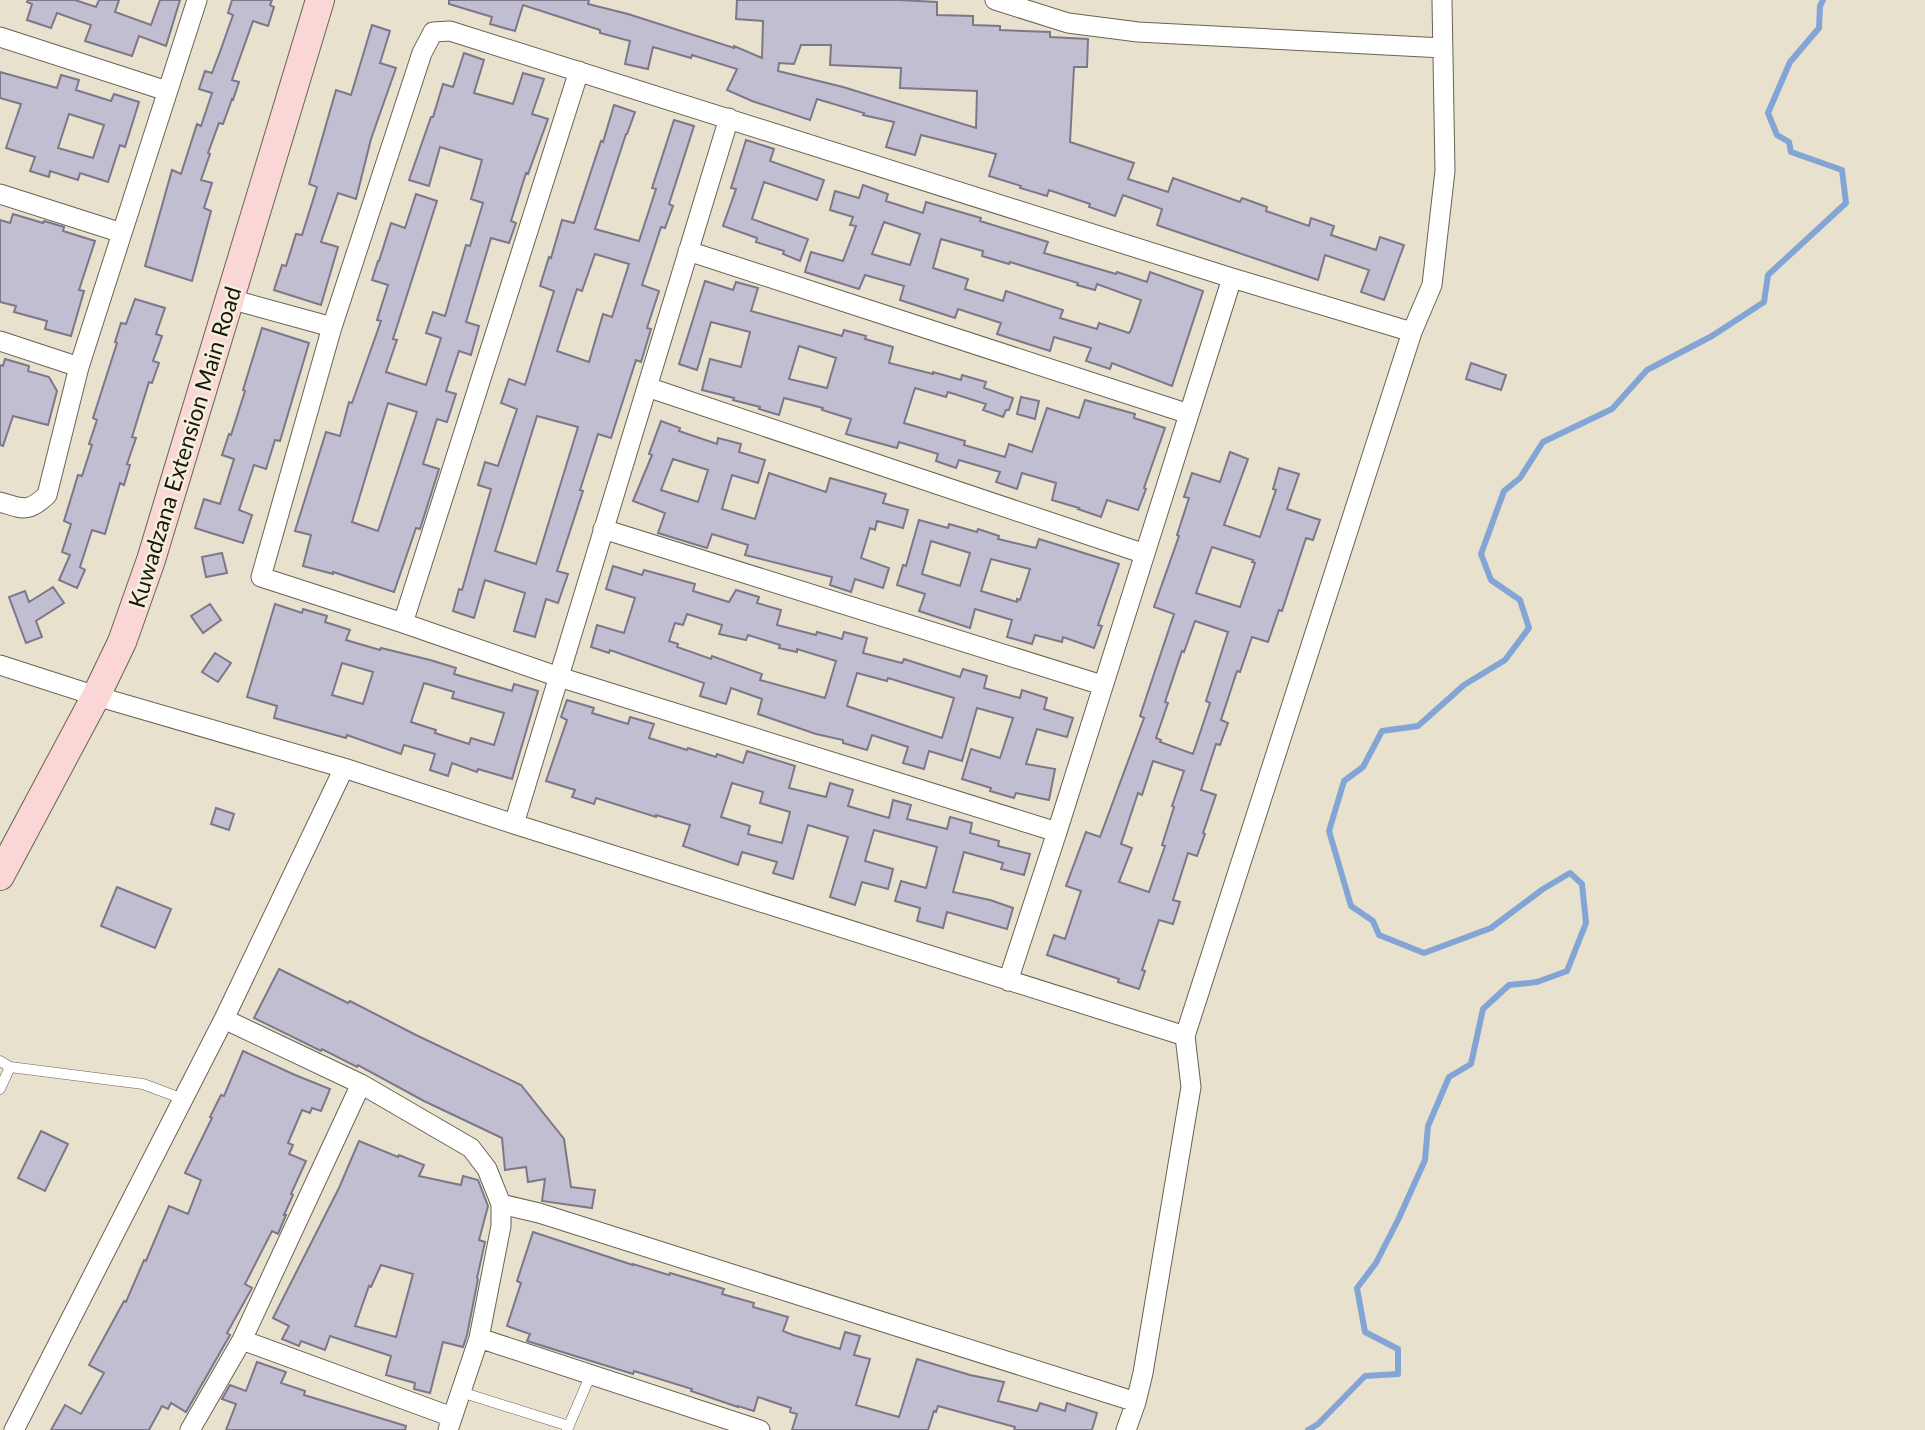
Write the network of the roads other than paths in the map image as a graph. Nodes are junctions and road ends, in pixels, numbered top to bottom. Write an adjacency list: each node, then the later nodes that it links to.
1 (197, 0): 8 (street)
2 (320, 0): 14 (street, Kuwadzana Extension Main Road)
3 (995, 0): 6 (street)
4 (1442, 0): 6 (street)
5 (0, 37): 8 (street)
6 (1443, 48): 16 (street)
7 (579, 71): 9 (street); 15 (street); 24 (street)
8 (167, 91): 11 (street)
9 (729, 117): 12 (street); 13 (street)
10 (0, 194): 11 (street)
11 (122, 233): 18 (street)
12 (688, 250): 19 (street); 20 (street)
13 (1232, 278): 16 (street); 20 (street)
14 (230, 299): 15 (street); 28 (street, Kuwadzana Extension Main Road)
15 (332, 327): 24 (street)
16 (1412, 332): 35 (street)
17 (0, 341): 18 (street)
18 (79, 367): 21 (street)
19 (647, 387): 22 (street); 23 (street)
20 (1189, 414): 23 (street)
21 (0, 502)
22 (603, 529): 26 (street); 27 (street)
23 (1145, 554): 27 (street)
24 (403, 623): 26 (street)
25 (0, 665): 28 (street)
26 (559, 677): 30 (street); 31 (street)
27 (1102, 684): 31 (street)
28 (96, 696): 29 (street); 32 (street, Kuwadzana Extension Main Road)
29 (344, 768): 30 (street); 34 (street)
30 (514, 824): 33 (street)
31 (1057, 832): 33 (street)
32 (0, 876)
33 (1008, 981): 35 (street)
34 (224, 1018): 38 (street); 40 (street)
35 (1185, 1036): 46 (street)
36 (0, 1061): 37 (lane)
37 (10, 1067): 39 (lane); 40 (lane)
38 (360, 1084): 41 (street); 43 (street)
39 (0, 1089)
40 (183, 1099): 49 (street)
41 (501, 1204): 42 (street); 46 (street)
42 (479, 1338): 44 (street); 45 (street)
43 (242, 1340): 47 (street); 50 (street)
44 (591, 1373): 48 (lane); 51 (street)
45 (461, 1392): 47 (street); 48 (lane)
46 (1136, 1402): 52 (street)
47 (450, 1423)
48 (568, 1428)
49 (14, 1430)
50 (191, 1430)
51 (760, 1430)
52 (1126, 1430)

